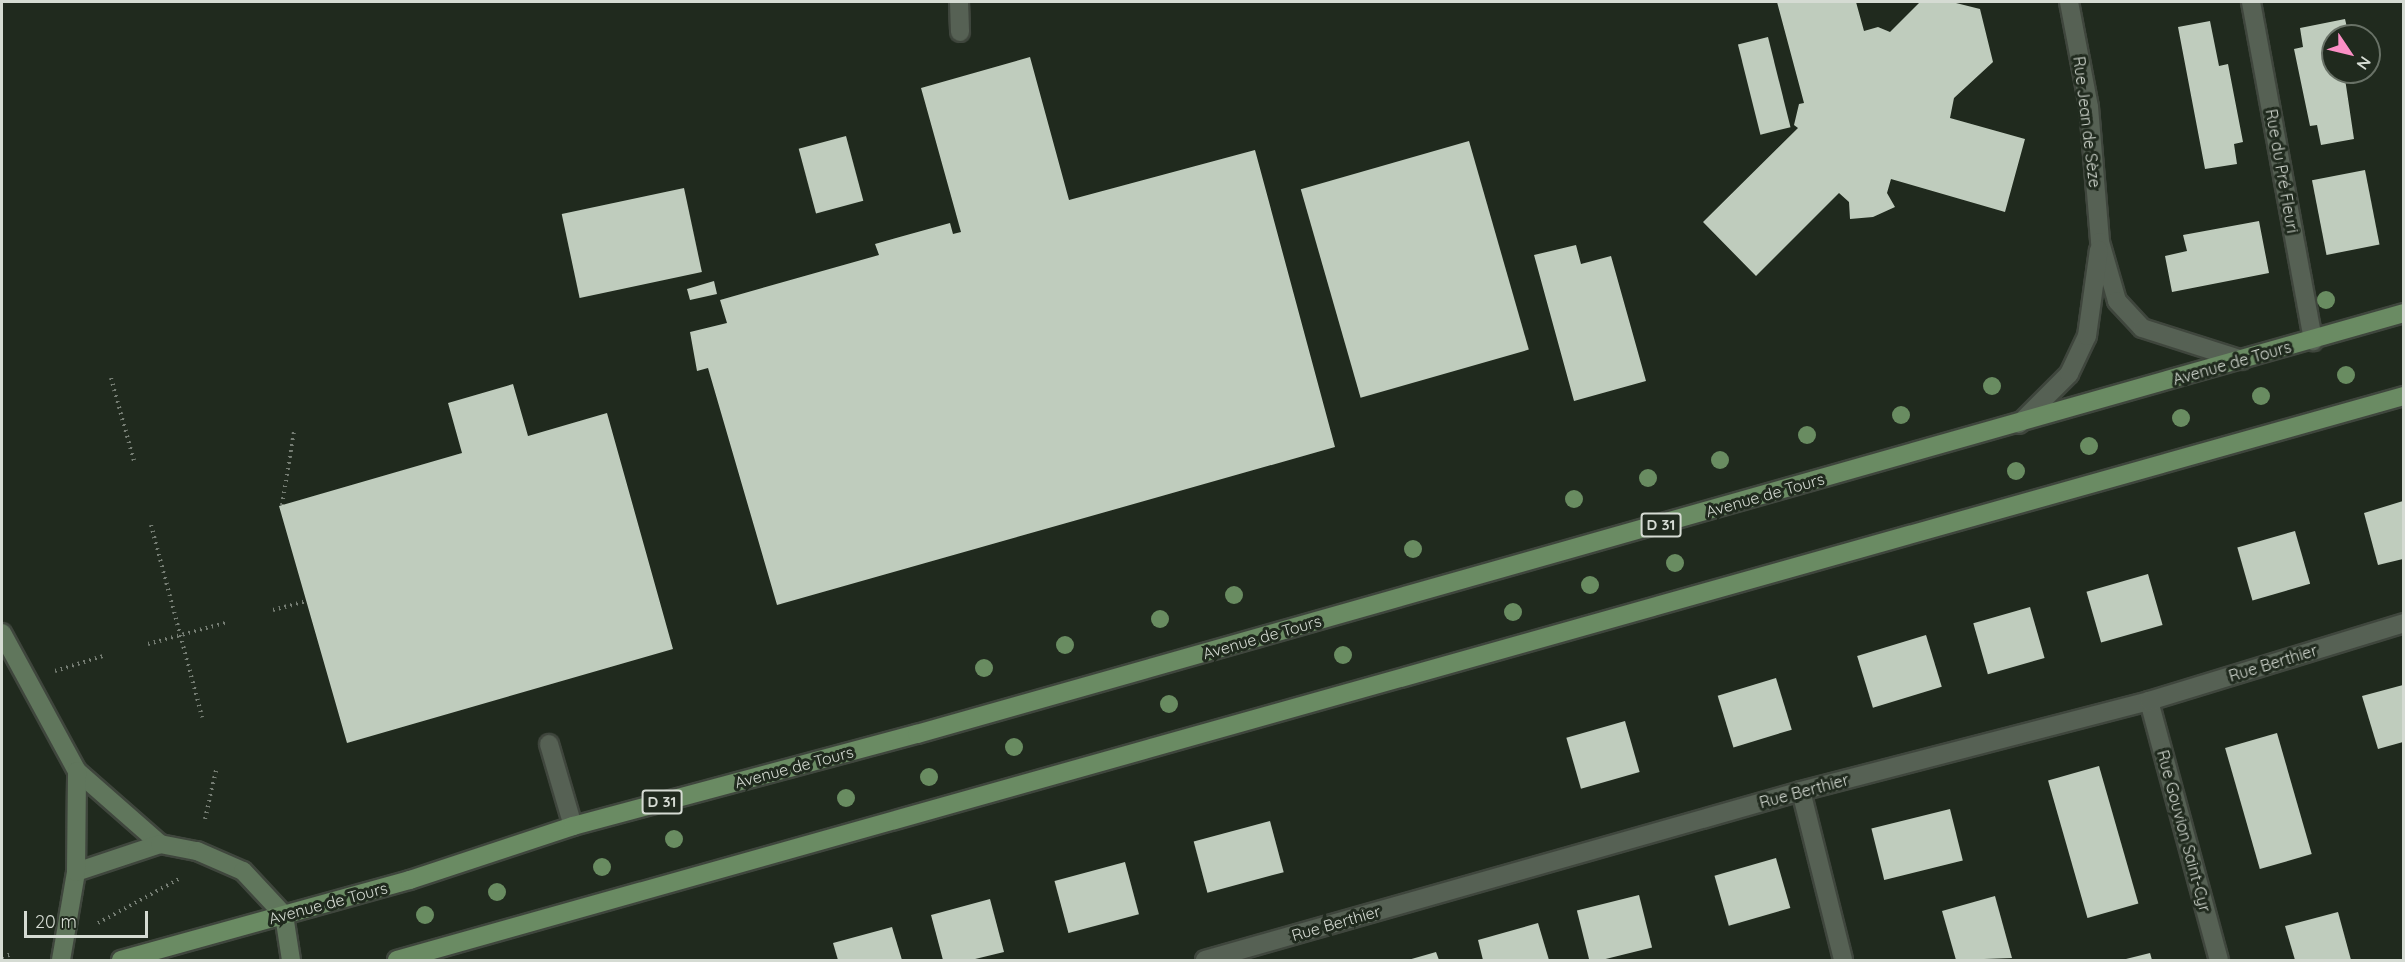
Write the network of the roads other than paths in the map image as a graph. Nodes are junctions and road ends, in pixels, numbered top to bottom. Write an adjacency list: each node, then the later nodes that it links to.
1 (959, 2): 4 (street)
2 (2069, 2): 5 (street, Rue Jean de Sèze)
3 (2251, 2): 7 (street, Rue du Pré Fleuri)
4 (960, 32)
5 (2100, 242): 8 (street, Rue Jean de Sèze); 10 (street, Rue Jean de Sèze)
6 (2403, 313): 7 (main road, Avenue de Tours / D 31)
7 (2313, 341): 8 (main road, Avenue de Tours / D 31)
8 (2242, 360): 10 (main road, Avenue de Tours / D 31)
9 (2403, 396): 24 (main road)
10 (2019, 424): 17 (main road, Avenue de Tours / D 31)
11 (2403, 624): 13 (street, Rue Berthier)
12 (2, 633): 15 (street)
13 (2149, 701): 16 (street, Rue Berthier); 27 (street, Rue Gouvion Saint-Cyr)
14 (549, 744): 17 (street)
15 (77, 771): 18 (street); 19 (street)
16 (1801, 791): 25 (street, Rue Berthier); 26 (street)
17 (573, 826): 20 (main road, Avenue de Tours / D 31)
18 (160, 844): 19 (street); 20 (street)
19 (76, 872): 21 (street)
20 (284, 915): 22 (main road, Avenue de Tours / D 31); 23 (street)
21 (61, 960)
22 (121, 960)
23 (291, 960)
24 (397, 960)
25 (1205, 960)
26 (1843, 960)
27 (2219, 960)

